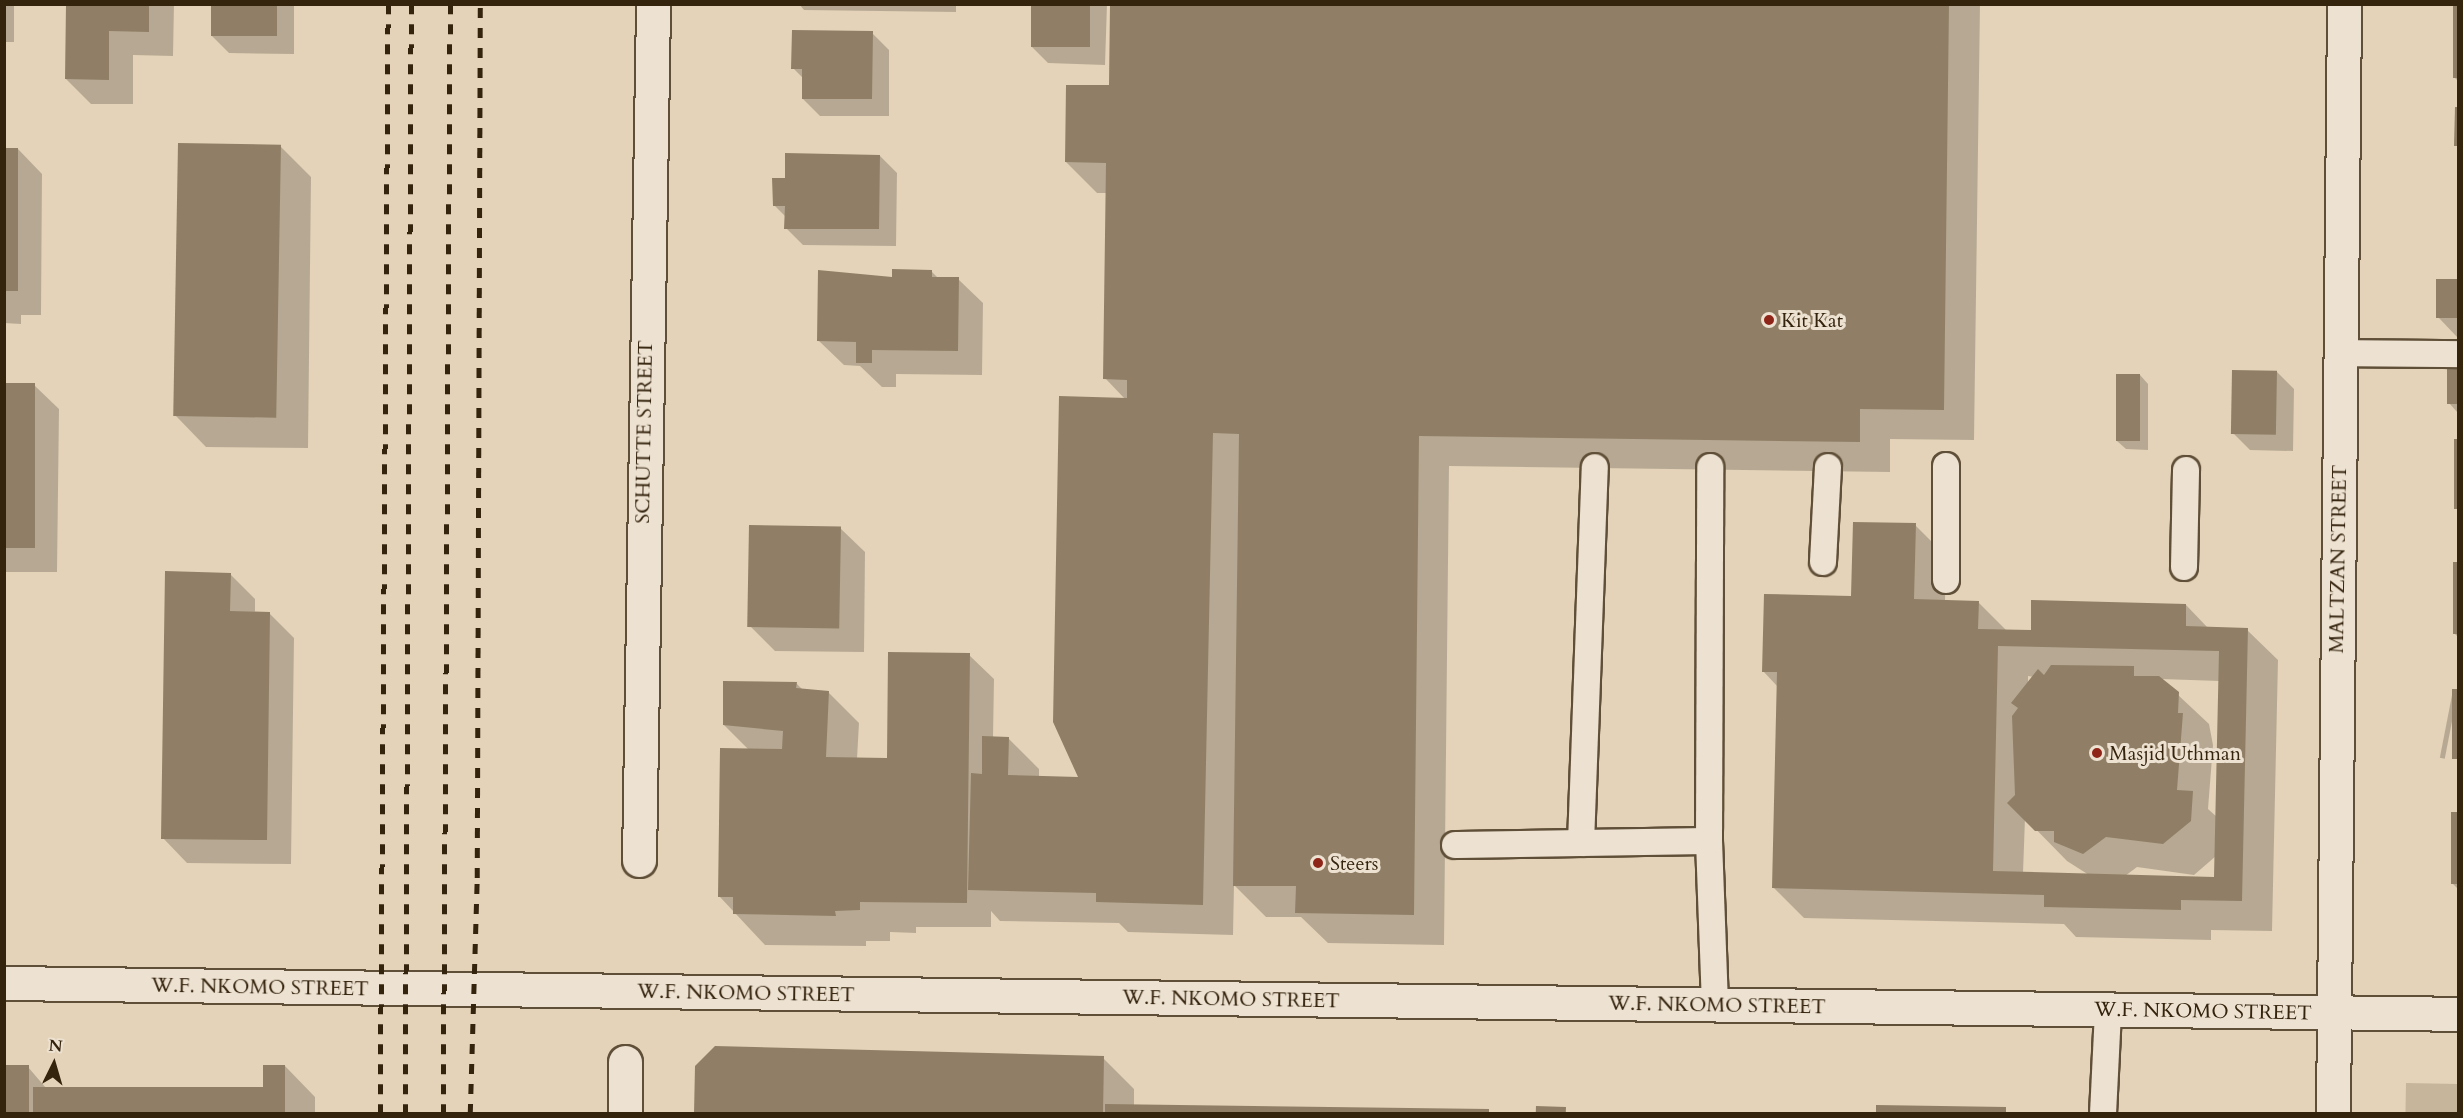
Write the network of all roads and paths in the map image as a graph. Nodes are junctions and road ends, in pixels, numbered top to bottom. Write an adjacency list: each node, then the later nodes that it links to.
1 (653, 4): 16 (main road, SCHUTTE STREET)
2 (2344, 4): 3 (main road, MALTZAN STREET)
3 (2340, 353): 4 (lane); 20 (main road, MALTZAN STREET)
4 (2458, 354)
5 (1946, 466): 12 (lane)
6 (1594, 467): 14 (lane)
7 (1710, 467): 13 (lane)
8 (1828, 467): 10 (lane)
9 (2186, 470): 11 (lane)
10 (1823, 562)
11 (2184, 567)
12 (1946, 580)
13 (1709, 841): 14 (lane); 18 (lane)
14 (1581, 843): 15 (lane)
15 (1455, 845)
16 (639, 860)
17 (4, 983): 18 (main road, W.F. NKOMO STREET)
18 (1715, 1005): 19 (main road, W.F. NKOMO STREET)
19 (2108, 1010): 20 (main road, W.F. NKOMO STREET); 24 (lane)
20 (2334, 1012): 21 (main road, W.F. NKOMO STREET); 25 (main road, MALTZAN STREET)
21 (2458, 1014)
22 (625, 1062): 23 (main road)
23 (625, 1113)
24 (2103, 1113)
25 (2332, 1113)

